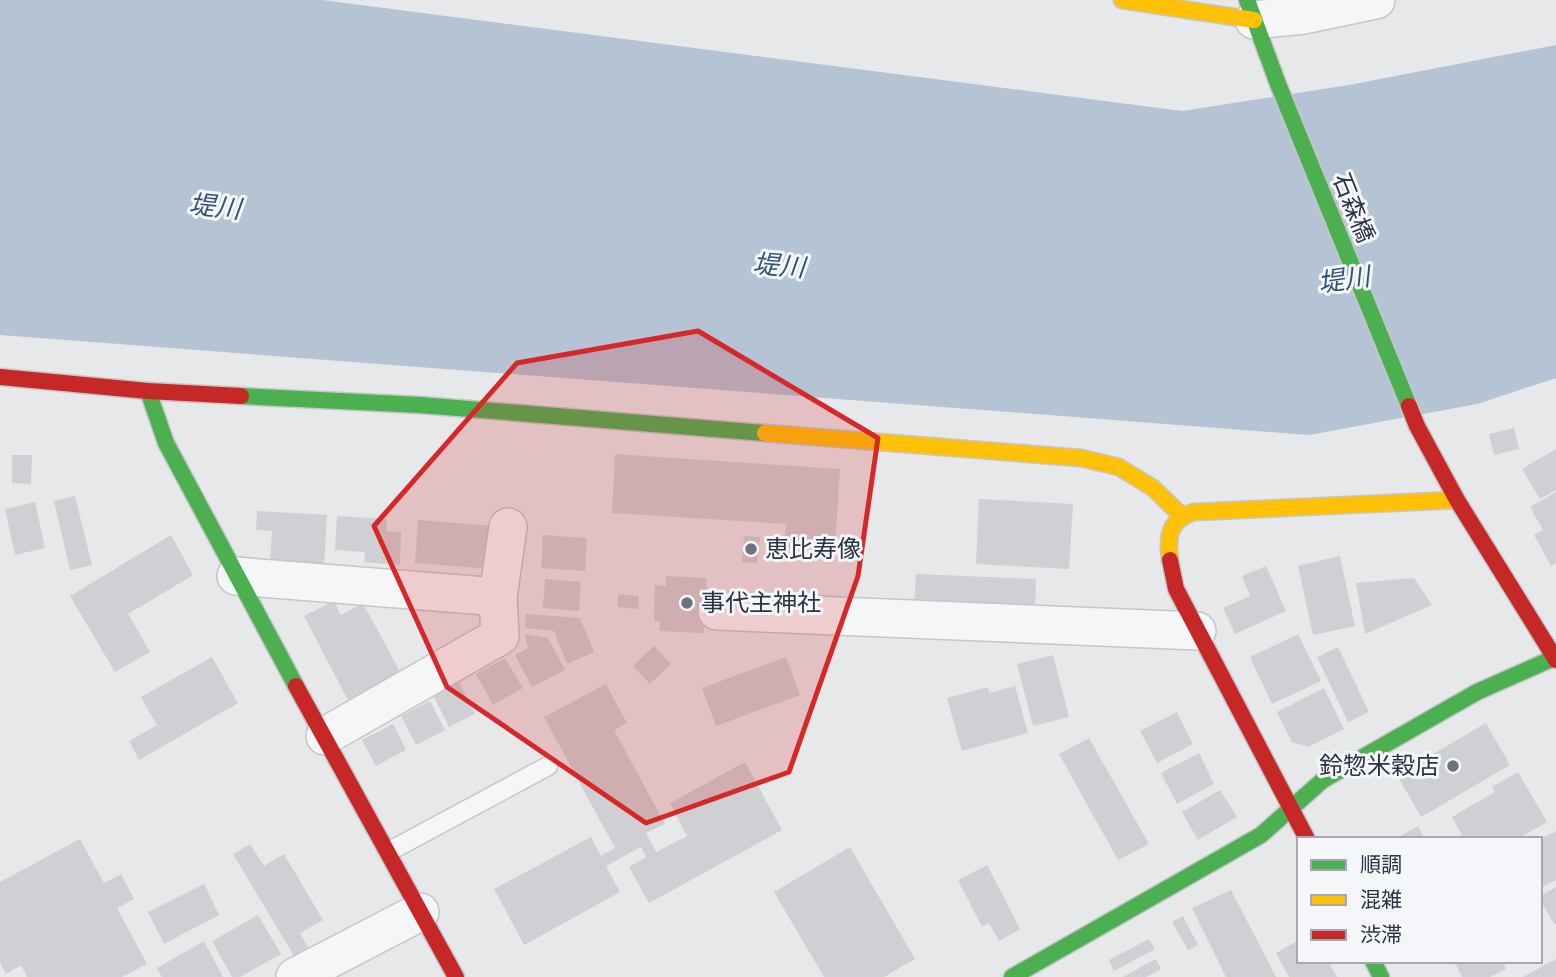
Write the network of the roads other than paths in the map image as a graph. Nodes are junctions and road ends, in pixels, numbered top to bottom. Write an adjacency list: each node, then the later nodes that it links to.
1 (1122, 0): 3 (street)
2 (1376, 0): 3 (street)
3 (1250, 10): 6 (street, 石森橋)
4 (0, 377): 5 (street)
5 (148, 391): 7 (street); 9 (street)
6 (1457, 500): 7 (street); 13 (street, 石森橋)
7 (1182, 516): 12 (street)
8 (508, 527): 10 (street)
9 (236, 576): 10 (street); 14 (street)
10 (498, 597): 14 (street)
11 (717, 611): 12 (street)
12 (1197, 631): 16 (street)
13 (1556, 658): 16 (street)
14 (325, 736): 18 (street)
15 (548, 766): 18 (lane)
16 (1291, 810): 17 (street); 22 (street)
17 (1306, 837)
18 (388, 852): 19 (street)
19 (420, 912): 20 (street); 21 (street)
20 (295, 977)
21 (456, 977)
22 (1012, 977)

